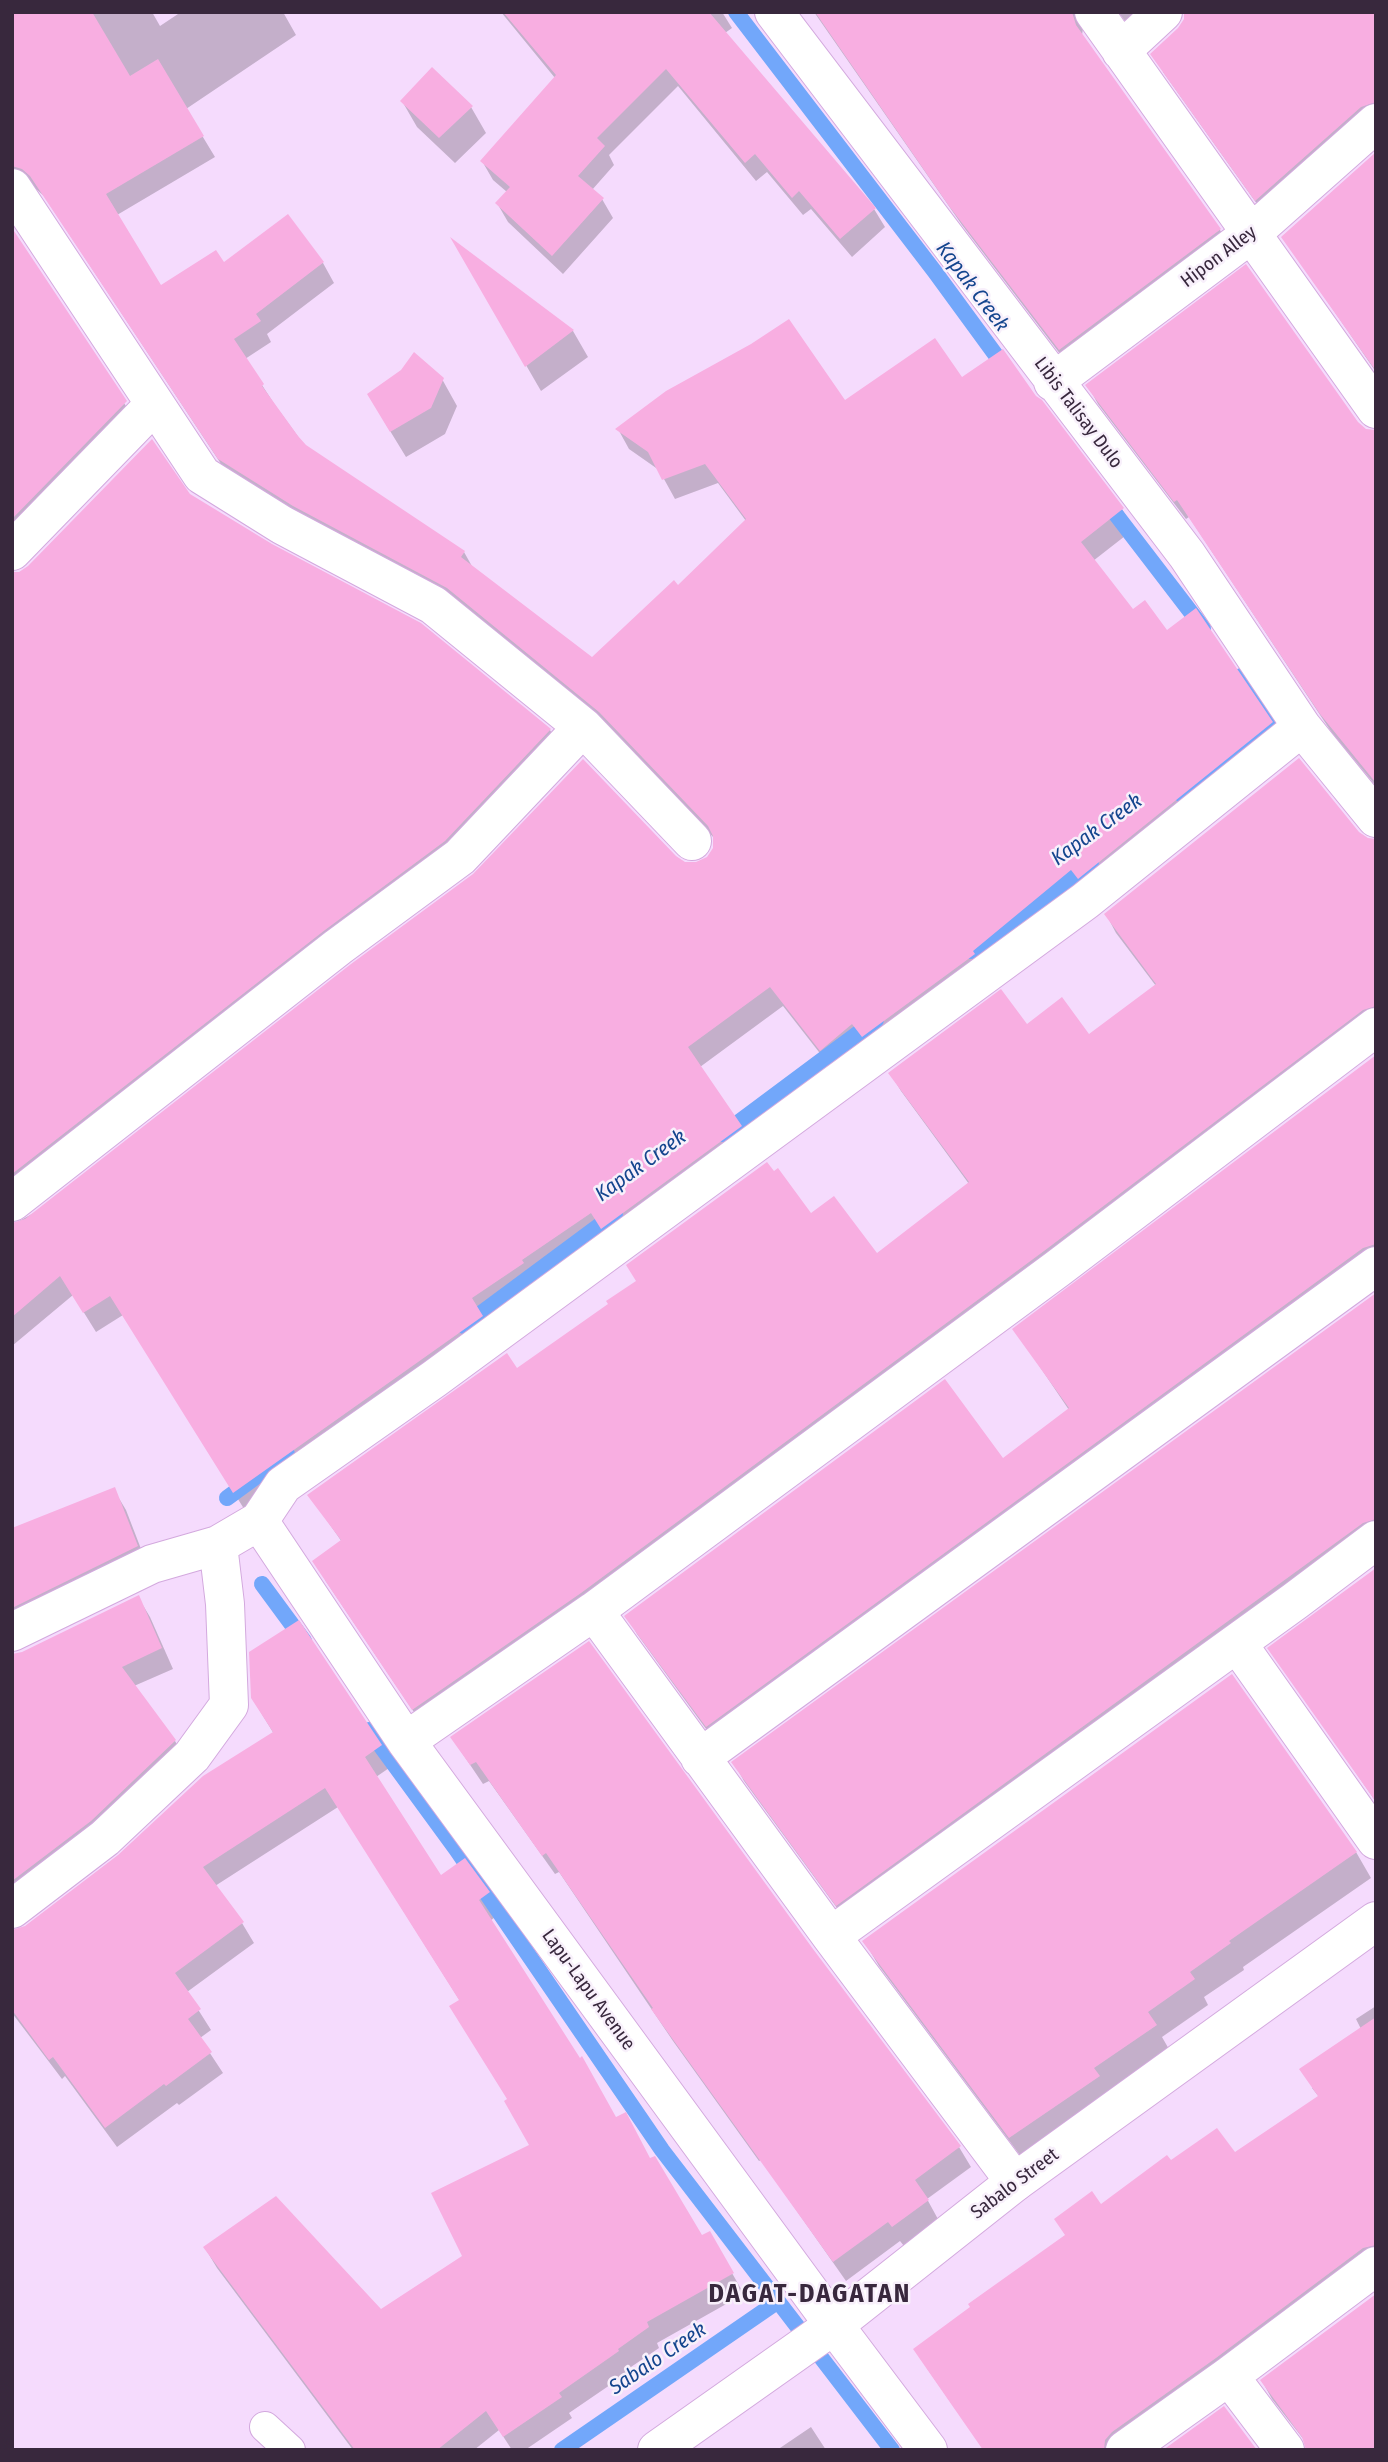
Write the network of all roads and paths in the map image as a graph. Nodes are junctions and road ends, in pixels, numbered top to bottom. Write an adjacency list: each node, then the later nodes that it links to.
1 (774, 12): 8 (street, Libis Talisay Dulo)
2 (1094, 12): 4 (street)
3 (1163, 12): 4 (street)
4 (1121, 51): 7 (street)
5 (1376, 123): 7 (street, Hipon Alley)
6 (12, 188): 10 (street)
7 (1252, 233): 8 (street, Hipon Alley); 9 (street)
8 (1053, 382): 13 (street, Libis Talisay Dulo)
9 (1372, 395)
10 (155, 404): 11 (street); 12 (street)
11 (12, 551)
12 (583, 727): 15 (street); 17 (street)
13 (1302, 727): 14 (street, Libis Talisay Dulo); 19 (street)
14 (1376, 818)
15 (691, 841)
16 (1376, 1027): 22 (street)
17 (12, 1202)
18 (1376, 1266): 26 (street)
19 (259, 1521): 21 (street); 25 (street, Lapu-Lapu Avenue)
20 (1376, 1540): 24 (street)
21 (218, 1545): 23 (street); 28 (street)
22 (594, 1611): 25 (street); 26 (street)
23 (12, 1632)
24 (1237, 1643): 27 (street); 30 (street)
25 (405, 1741): 33 (street, Lapu-Lapu Avenue)
26 (700, 1758): 30 (street)
27 (1376, 1840)
28 (12, 1909)
29 (1376, 1921): 31 (street, Sabalo Street)
30 (831, 1936): 31 (street)
31 (1015, 2182): 33 (street, Sabalo Street)
32 (1376, 2266): 34 (street)
33 (834, 2325): 37 (street, Sabalo Street); 38 (street, Lapu-Lapu Avenue)
34 (1229, 2376): 39 (street); 40 (street)
35 (265, 2427): 36 (lane)
36 (290, 2450)
37 (657, 2450)
38 (928, 2450)
39 (1125, 2450)
40 (1285, 2450)

